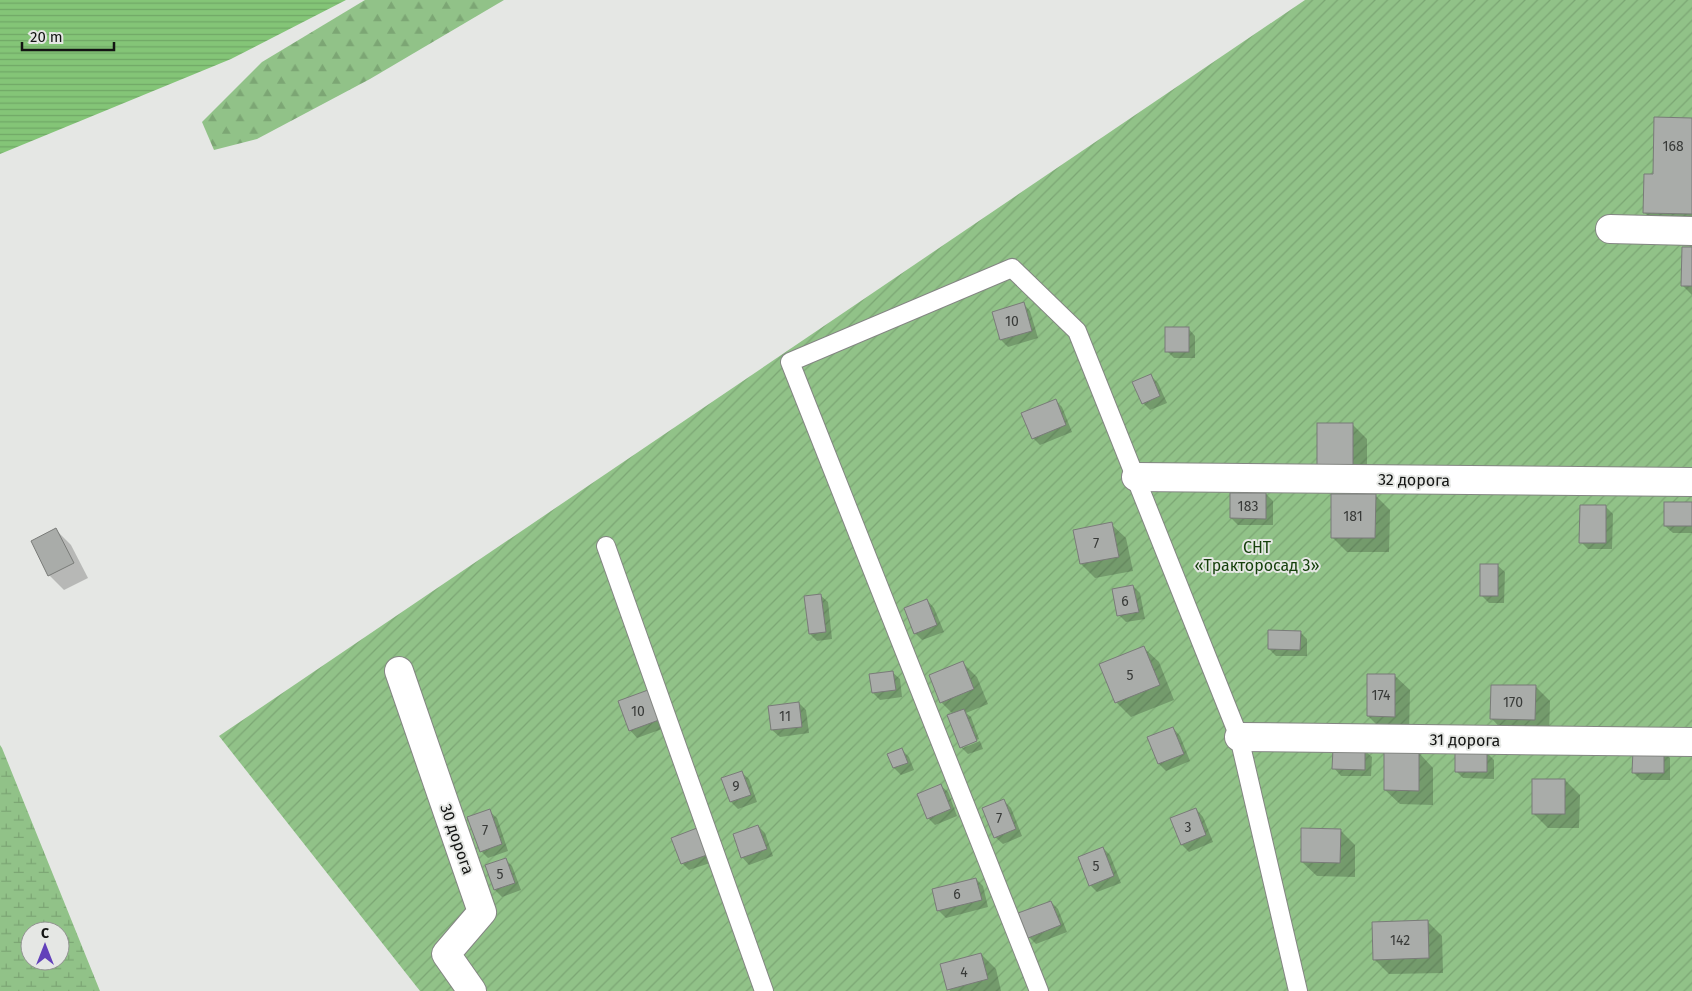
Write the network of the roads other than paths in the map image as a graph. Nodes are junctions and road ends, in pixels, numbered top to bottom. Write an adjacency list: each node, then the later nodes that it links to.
1 (1610, 229): 2 (street)
2 (1692, 231)
3 (1136, 477): 4 (street, 32 дорога); 7 (lane); 11 (lane)
4 (1692, 482)
5 (606, 546): 10 (lane)
6 (399, 671): 9 (street, 30 дорога)
7 (1239, 737): 8 (street, 31 дорога); 12 (lane)
8 (1692, 742)
9 (472, 991)
10 (764, 991)
11 (1039, 991)
12 (1298, 991)

